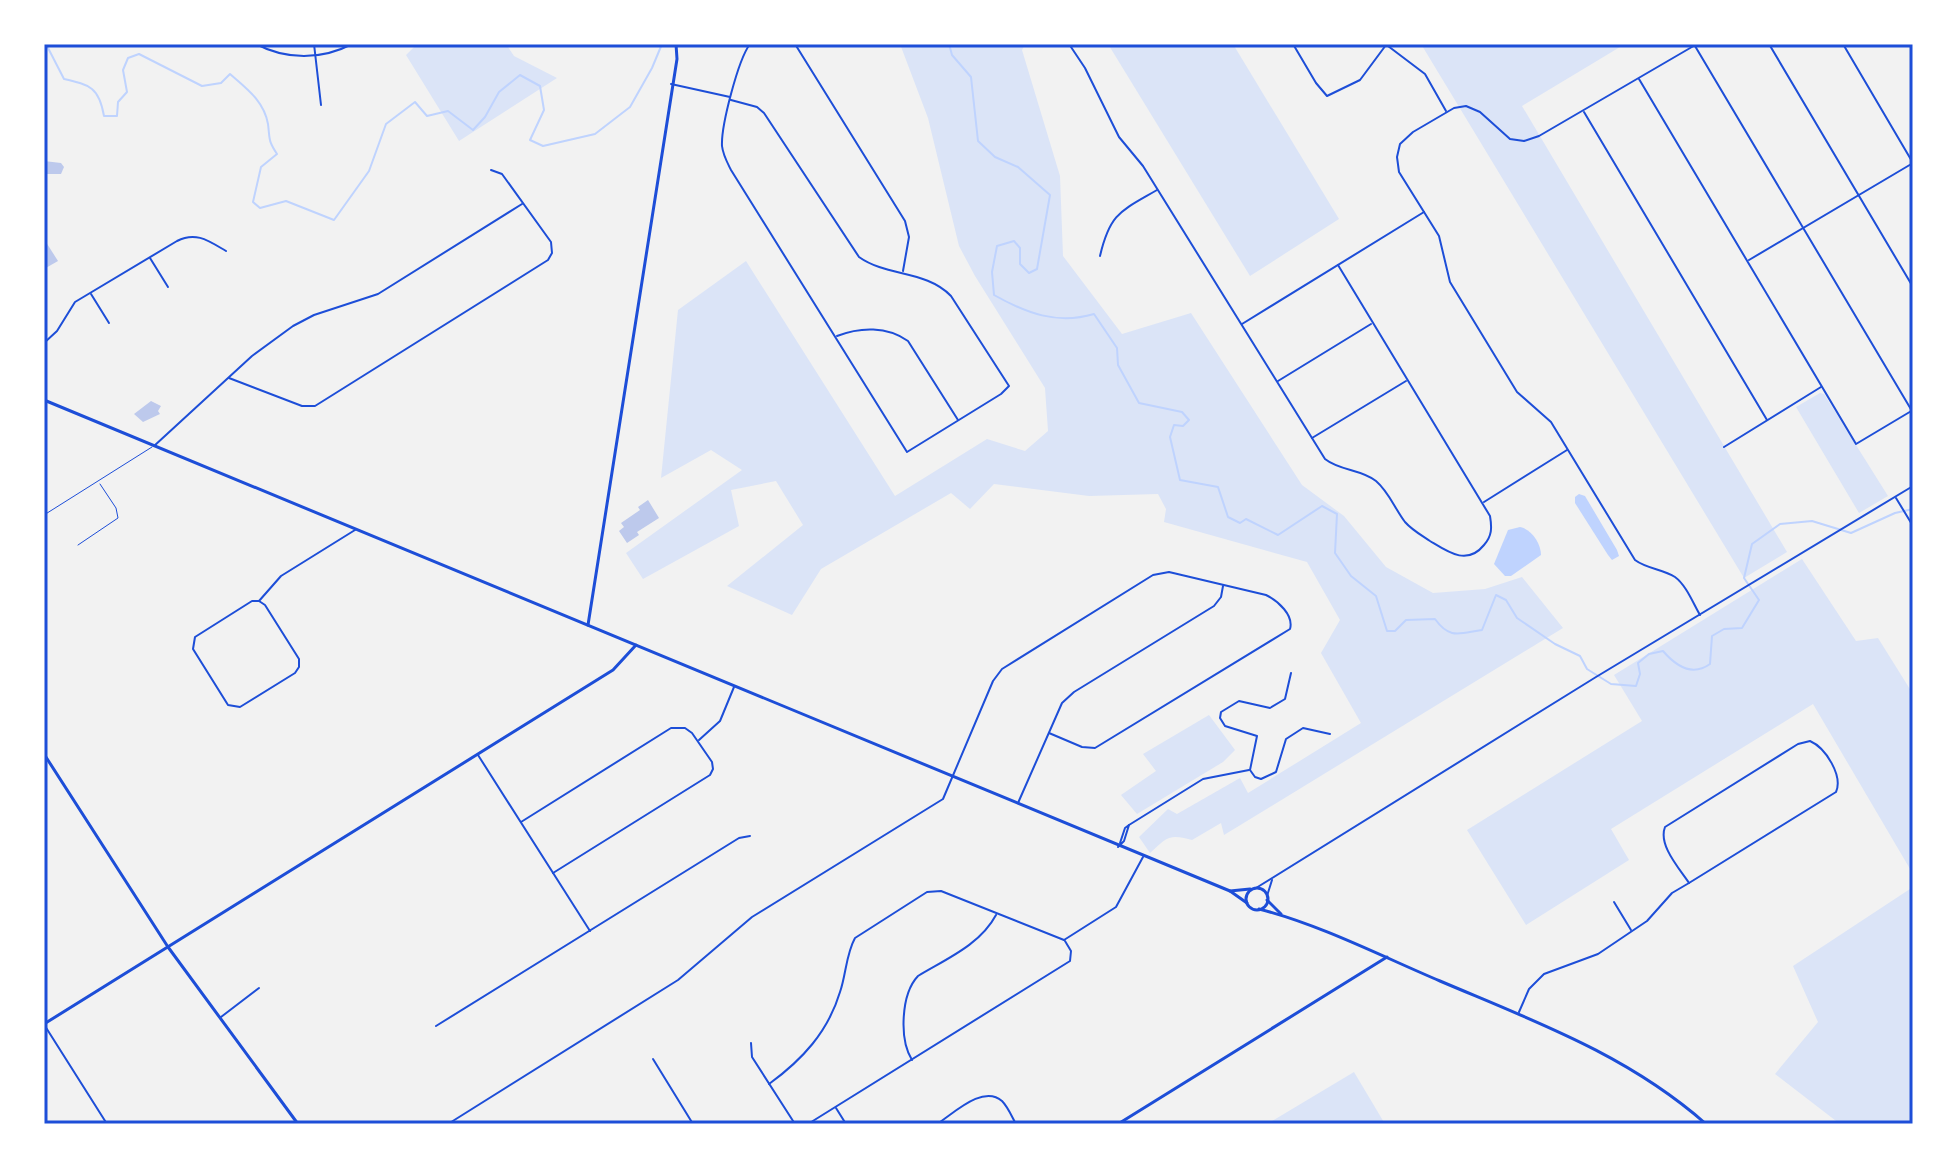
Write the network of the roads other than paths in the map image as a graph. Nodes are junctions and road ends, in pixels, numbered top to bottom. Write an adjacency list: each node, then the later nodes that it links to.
1 (256, 44): 13 (street)
2 (314, 44): 13 (street)
3 (352, 44): 13 (street)
4 (676, 44): 15 (main road)
5 (750, 44): 16 (street)
6 (795, 44): 32 (street)
7 (1069, 44): 22 (street)
8 (1293, 44): 9 (street)
9 (1385, 44): 19 (street)
10 (1769, 44): 23 (street)
11 (1843, 44): 20 (street)
12 (1696, 45): 14 (street); 26 (street)
13 (315, 56): 17 (street)
14 (1639, 78): 18 (street); 30 (street)
15 (671, 84): 16 (street); 64 (main road)
16 (731, 99): 32 (street); 39 (street)
17 (321, 105)
18 (1583, 111): 19 (street); 48 (street)
19 (1447, 112): 25 (street)
20 (1913, 163): 23 (street)
21 (491, 170): 24 (street)
22 (1158, 189): 28 (street); 38 (street)
23 (1858, 195): 26 (street); 34 (street)
24 (523, 203): 41 (street); 41 (street)
25 (1424, 212): 31 (street); 52 (street)
26 (1803, 228): 30 (street); 46 (street)
27 (226, 251): 29 (street)
28 (1100, 256)
29 (149, 257): 33 (street); 35 (street)
30 (1748, 261): 44 (street)
31 (1338, 265): 37 (street); 38 (street)
32 (903, 272): 47 (street)
33 (168, 287)
34 (1913, 287)
35 (91, 293): 36 (street); 40 (street)
36 (109, 323)
37 (1373, 323): 42 (street); 43 (street)
38 (1241, 324): 43 (street)
39 (836, 337): 47 (street); 47 (street)
40 (44, 343)
41 (229, 378): 50 (street)
42 (1407, 380): 49 (street); 56 (street)
43 (1277, 382): 49 (street)
44 (1822, 386): 46 (street); 48 (street)
45 (45, 401): 50 (main road)
46 (1912, 411)
47 (958, 420)
48 (1767, 420): 51 (street)
49 (1312, 438): 56 (street)
50 (154, 446): 53 (lane); 59 (main road)
51 (1724, 447)
52 (1568, 450): 56 (street); 63 (street)
53 (98, 482): 57 (lane); 60 (lane)
54 (1913, 486): 55 (street)
55 (1895, 497): 58 (street); 63 (street)
56 (1482, 503)
57 (44, 515)
58 (1913, 525)
59 (356, 530): 62 (street); 64 (main road)
60 (78, 545)
61 (1223, 586): 68 (street); 68 (street); 74 (street)
62 (259, 601): 62 (street)
63 (1700, 615): 81 (street)
64 (588, 625): 65 (main road)
65 (636, 645): 67 (main road); 72 (main road)
66 (1291, 673): 73 (street)
67 (734, 686): 70 (street); 74 (main road)
68 (1049, 733): 75 (street)
69 (1330, 734): 73 (street)
70 (698, 741): 76 (street); 80 (street)
71 (44, 754): 94 (main road)
72 (478, 754): 76 (street); 94 (main road)
73 (1250, 770): 78 (street)
74 (953, 778): 75 (main road); 108 (street)
75 (1017, 804): 78 (main road)
76 (521, 822): 80 (street)
77 (750, 836): 91 (street)
78 (1119, 845): 79 (main road)
79 (1143, 857): 84 (main road); 93 (street)
80 (553, 873): 91 (street)
81 (1272, 879): 83 (street); 85 (street)
82 (1689, 883): 82 (street); 92 (street)
83 (1254, 889): 84 (main road); 85 (main road); 87 (main road)
84 (1230, 891): 87 (main road)
85 (1267, 898): 88 (main road); 90 (main road)
86 (1614, 902): 92 (street)
87 (1247, 903): 88 (main road)
88 (1259, 909): 90 (main road)
89 (996, 914): 93 (street); 103 (street); 104 (street)
90 (1285, 916): 95 (main road)
91 (590, 931): 100 (street)
92 (1632, 931): 97 (street)
93 (1064, 940): 103 (street)
94 (168, 947): 98 (main road); 99 (main road)
95 (1387, 957): 97 (main road); 115 (main road)
96 (259, 988): 98 (street)
97 (1519, 1014): 116 (main road)
98 (220, 1018): 107 (main road)
99 (44, 1025): 106 (street)
100 (436, 1026)
101 (751, 1043): 104 (street)
102 (653, 1059): 109 (street)
103 (912, 1060): 105 (street)
104 (769, 1084): 110 (street)
105 (835, 1108): 111 (street); 112 (street)
106 (107, 1124)
107 (298, 1124)
108 (448, 1124)
109 (693, 1124)
110 (795, 1124)
111 (808, 1124)
112 (846, 1124)
113 (937, 1124): 114 (street)
114 (1016, 1124)
115 (1118, 1124)
116 (1706, 1124)

